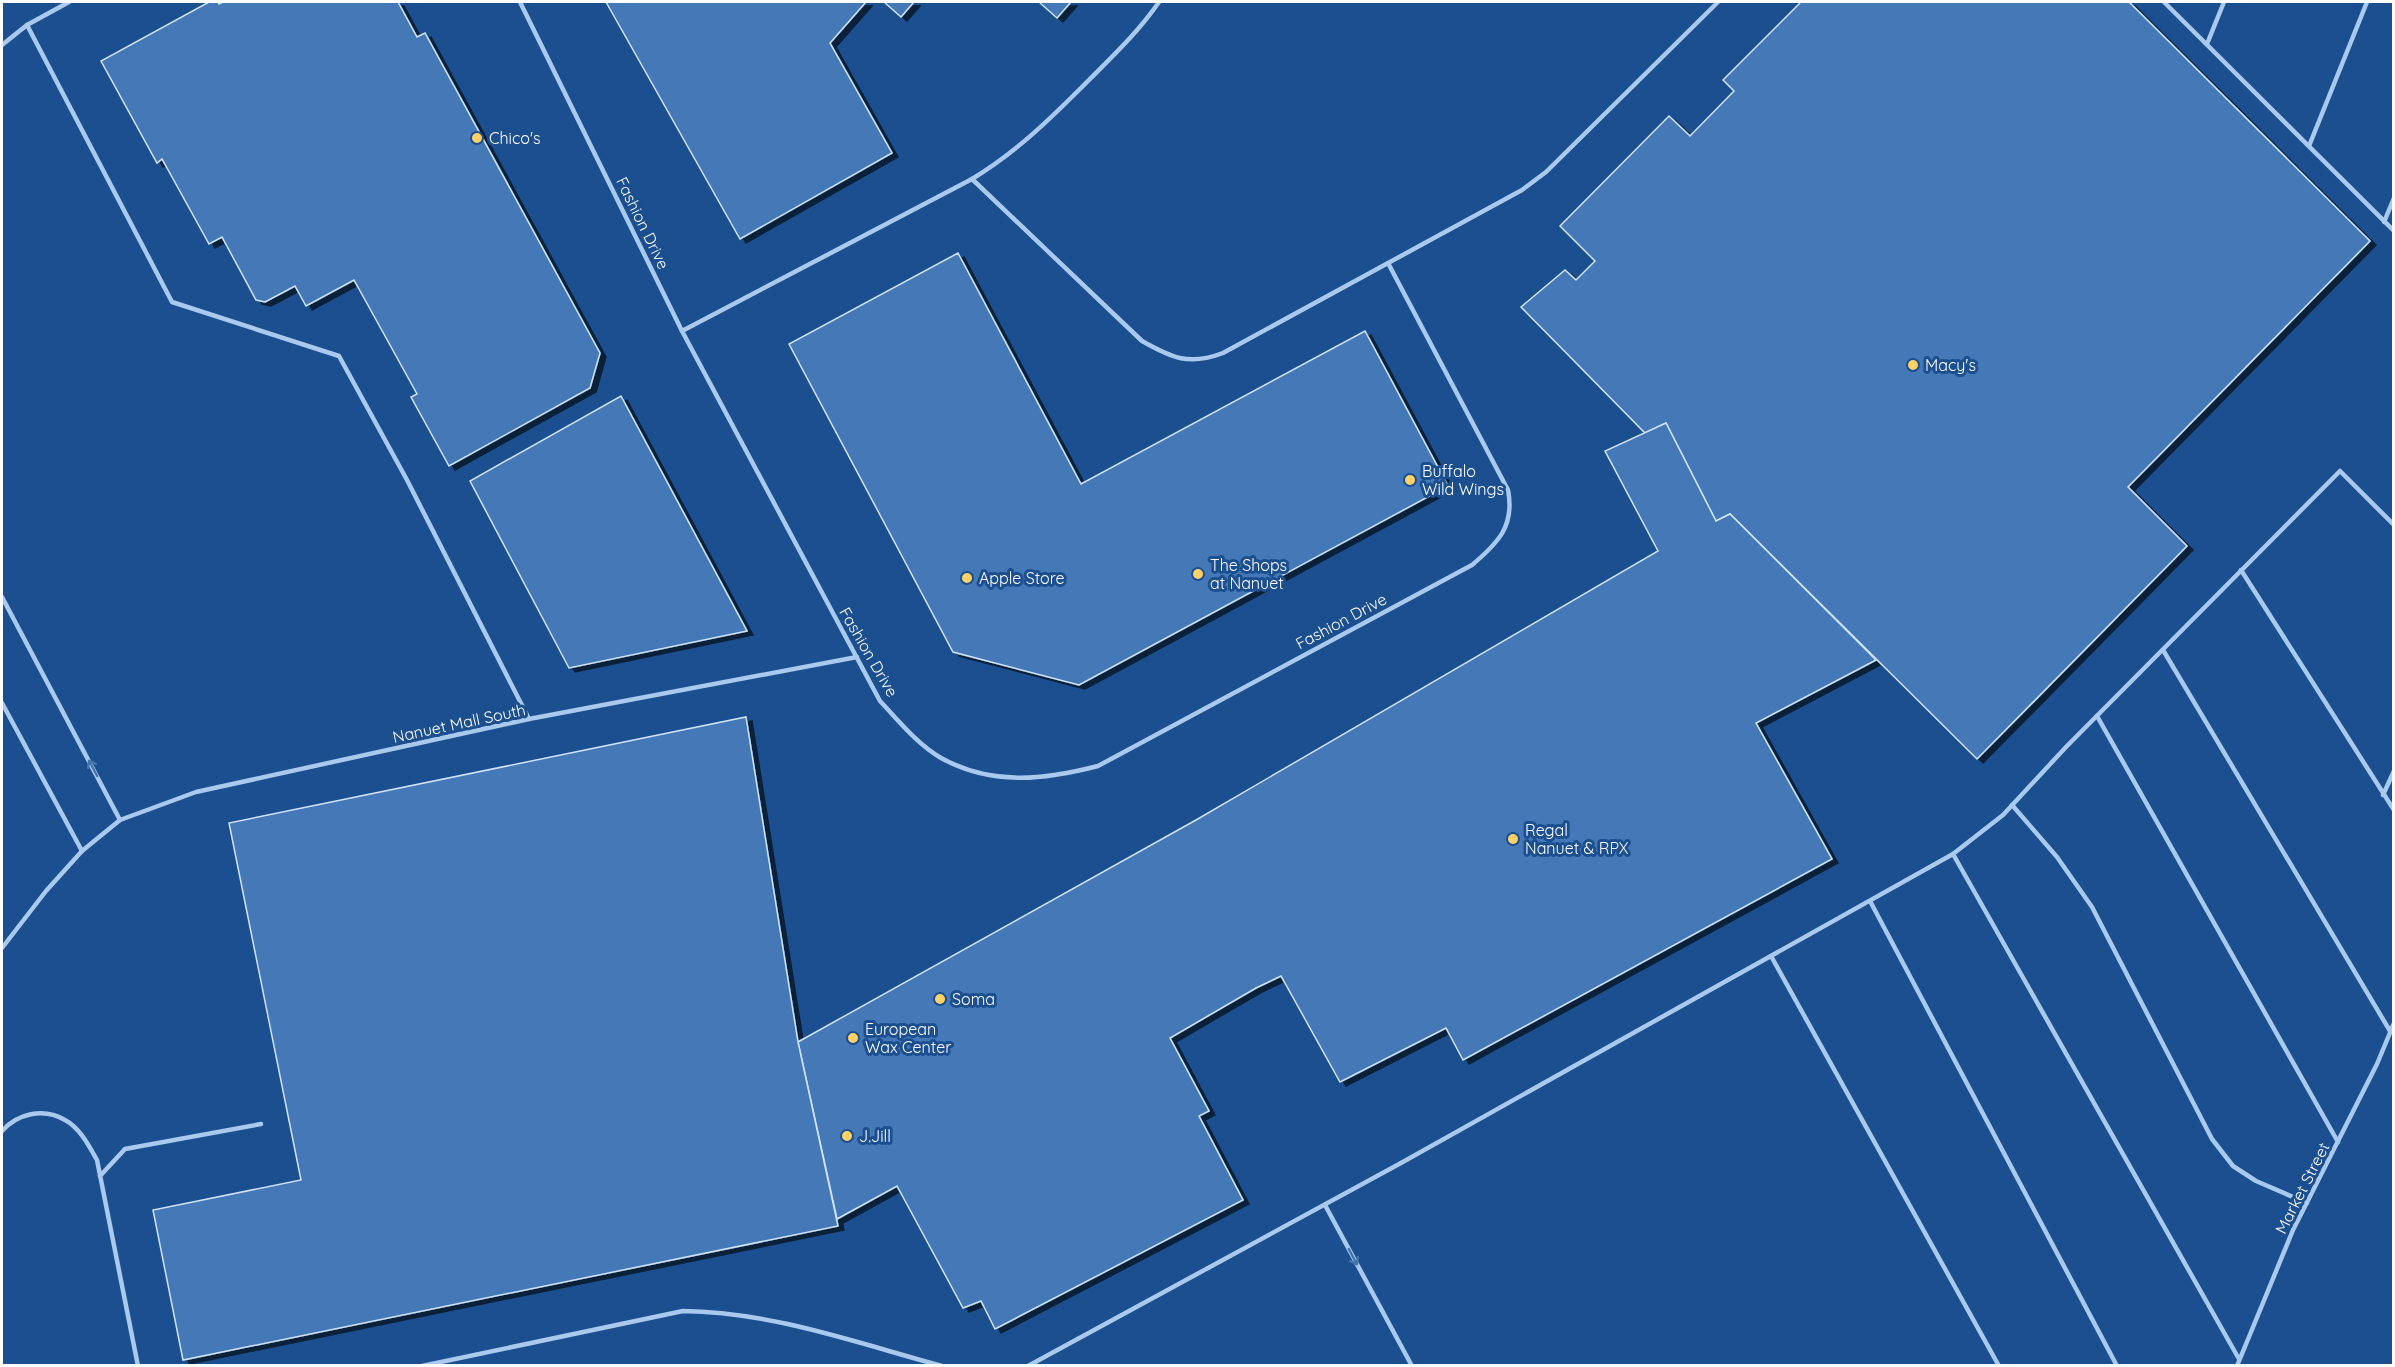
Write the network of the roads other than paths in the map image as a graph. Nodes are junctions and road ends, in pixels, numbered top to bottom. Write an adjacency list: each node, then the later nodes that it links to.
1 (69, 2): 8 (lane)
2 (520, 2): 17 (lane, Fashion Drive)
3 (1159, 2): 12 (lane)
4 (1718, 2): 16 (lane)
5 (2164, 2): 9 (lane)
6 (2224, 2): 9 (lane)
7 (2367, 2): 11 (lane)
8 (27, 25): 10 (lane); 25 (lane)
9 (2207, 44): 11 (lane)
10 (2, 45)
11 (2309, 146): 14 (lane)
12 (972, 179): 16 (lane); 17 (lane)
13 (2394, 198): 14 (lane)
14 (2384, 222): 15 (lane)
15 (2394, 231)
16 (1389, 263): 22 (lane, Fashion Drive)
17 (682, 331): 22 (lane, Fashion Drive)
18 (2394, 525): 19 (lane)
19 (2241, 570): 21 (lane); 27 (lane)
20 (2, 597): 30 (lane, one-way to 20)
21 (2163, 650): 24 (lane); 37 (lane)
22 (857, 657): 25 (lane, Nanuet Mall South)
23 (2, 703): 31 (lane)
24 (2097, 716): 28 (lane); 40 (lane)
25 (529, 719): 30 (lane, Nanuet Mall South)
26 (2394, 771): 27 (lane)
27 (2383, 795): 29 (lane)
28 (2012, 805): 32 (lane); 42 (lane)
29 (2394, 810)
30 (120, 820): 31 (lane, Nanuet Mall South)
31 (82, 851): 34 (lane, Nanuet Mall South)
32 (1953, 854): 33 (lane); 44 (lane)
33 (1869, 901): 35 (lane); 51 (lane)
34 (2, 948)
35 (1771, 956): 43 (lane); 50 (lane)
36 (2394, 1023): 37 (lane, Market Street)
37 (2390, 1031): 40 (lane, Market Street)
38 (261, 1124): 41 (lane)
39 (2, 1131): 41 (lane)
40 (2338, 1142): 42 (lane, Market Street)
41 (100, 1176): 45 (lane)
42 (2307, 1203): 44 (lane, Market Street)
43 (1325, 1205): 48 (lane); 49 (lane, one-way to 49)
44 (2240, 1359): 52 (lane, Market Street)
45 (138, 1365)
46 (422, 1365): 47 (lane)
47 (942, 1365)
48 (1029, 1365)
49 (1412, 1365)
50 (1998, 1365)
51 (2117, 1365)
52 (2237, 1365)

